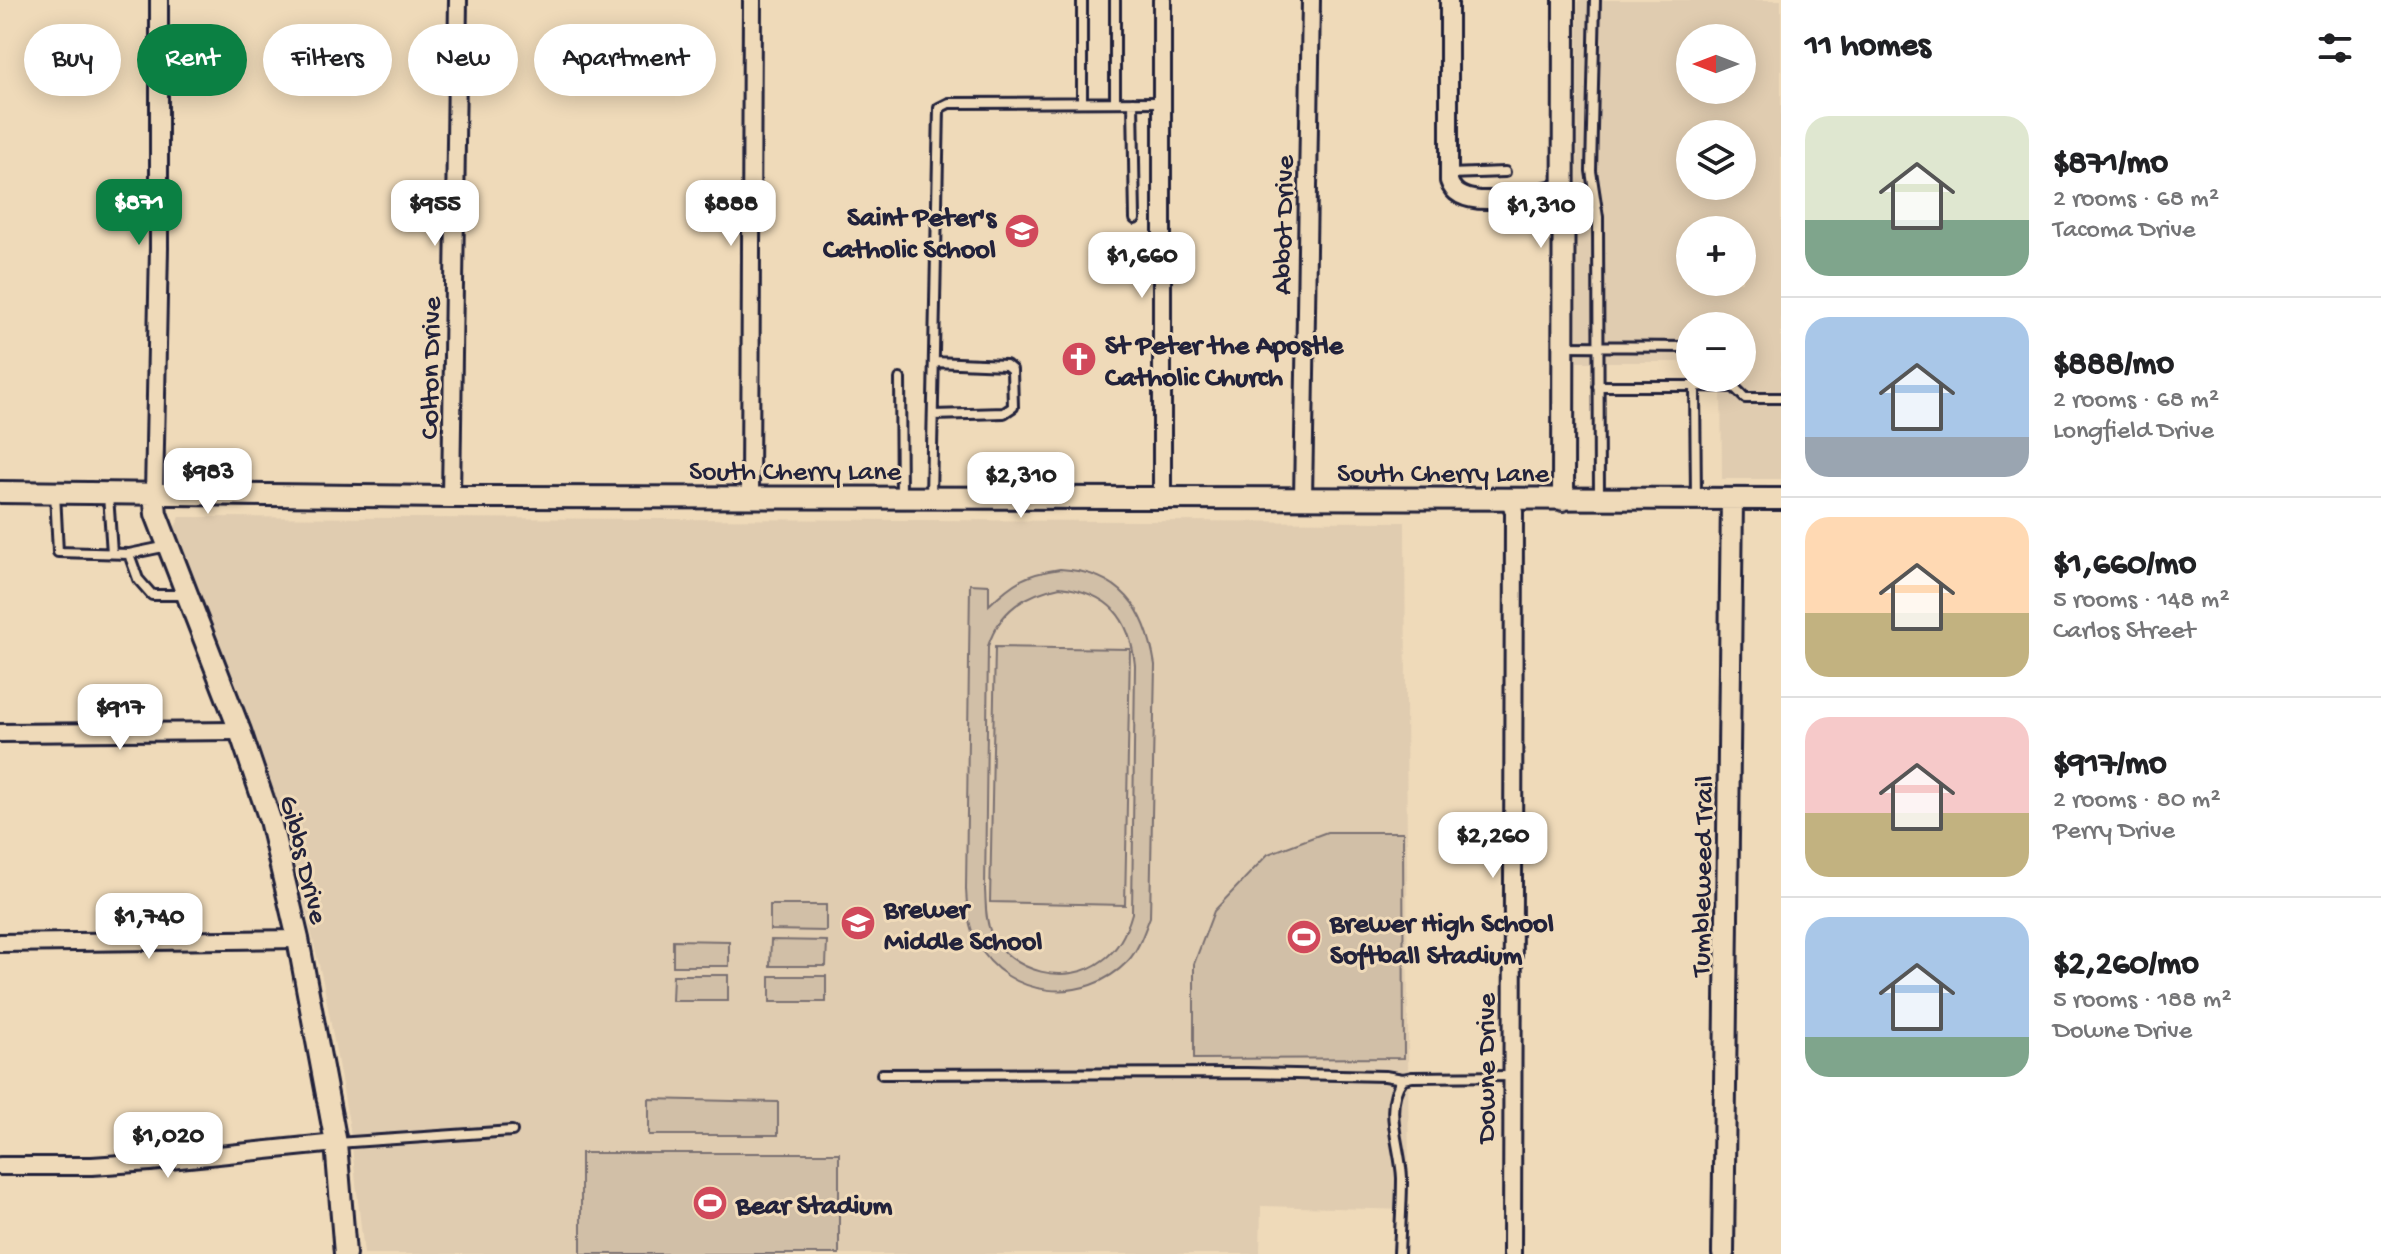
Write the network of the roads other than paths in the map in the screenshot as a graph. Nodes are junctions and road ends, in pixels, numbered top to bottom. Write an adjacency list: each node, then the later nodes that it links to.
1 (159, 0): 33 (street)
2 (458, 0): 34 (street, Colton Drive)
3 (752, 0): 35 (street)
4 (1082, 0): 11 (lane)
5 (1115, 0): 12 (lane)
6 (1162, 0): 14 (street)
7 (1311, 0): 39 (street, Abbot Drive)
8 (1449, 0): 16 (street)
9 (1564, 0): 17 (street)
10 (1595, 0): 20 (lane)
11 (1082, 102): 12 (lane); 22 (lane)
12 (1115, 102): 13 (lane)
13 (1133, 102): 14 (lane); 18 (lane)
14 (1162, 102): 38 (street)
15 (1505, 172): 16 (lane)
16 (1449, 174): 17 (street)
17 (1564, 187): 19 (street)
18 (1135, 219)
19 (1563, 346): 20 (lane); 44 (street)
20 (1598, 346): 21 (lane); 24 (lane)
21 (1676, 347)
22 (934, 362): 29 (lane); 29 (lane)
23 (900, 379): 36 (lane)
24 (1598, 386): 25 (lane); 45 (lane)
25 (1676, 386)
26 (1695, 392): 40 (lane)
27 (1741, 392): 28 (lane)
28 (1781, 398)
29 (933, 415): 37 (lane)
30 (0, 492): 31 (street, South Cherry Lane)
31 (55, 492): 32 (street, South Cherry Lane); 47 (lane)
32 (108, 493): 33 (street, South Cherry Lane); 47 (lane)
33 (154, 493): 34 (street, South Cherry Lane); 46 (street, Gibbs Drive)
34 (451, 497): 35 (street, South Cherry Lane)
35 (750, 497): 36 (street, South Cherry Lane)
36 (901, 498): 37 (street, South Cherry Lane)
37 (931, 498): 38 (street, South Cherry Lane)
38 (1162, 499): 39 (street, South Cherry Lane)
39 (1303, 499): 43 (street, South Cherry Lane)
40 (1696, 499): 41 (street, South Cherry Lane); 45 (street, South Cherry Lane)
41 (1732, 499): 42 (street, South Cherry Lane); 63 (street, Tumbleweed Trail)
42 (1781, 499)
43 (1510, 500): 44 (street, South Cherry Lane); 55 (street, Downe Drive)
44 (1563, 500): 45 (street, South Cherry Lane)
45 (1599, 500)
46 (169, 546): 48 (lane); 49 (street, Gibbs Drive)
47 (112, 553): 48 (lane)
48 (129, 554): 49 (lane)
49 (188, 595): 50 (street, Gibbs Drive)
50 (240, 731): 51 (street); 52 (street, Gibbs Drive)
51 (0, 733)
52 (298, 939): 53 (street); 58 (street, Gibbs Drive)
53 (0, 943)
54 (882, 1074): 56 (lane)
55 (1512, 1076): 56 (lane); 62 (street, Downe Drive)
56 (1403, 1079): 61 (lane)
57 (512, 1131): 58 (lane)
58 (336, 1143): 59 (street); 60 (street, Gibbs Drive)
59 (0, 1166)
60 (345, 1254)
61 (1399, 1254)
62 (1512, 1254)
63 (1723, 1254)

